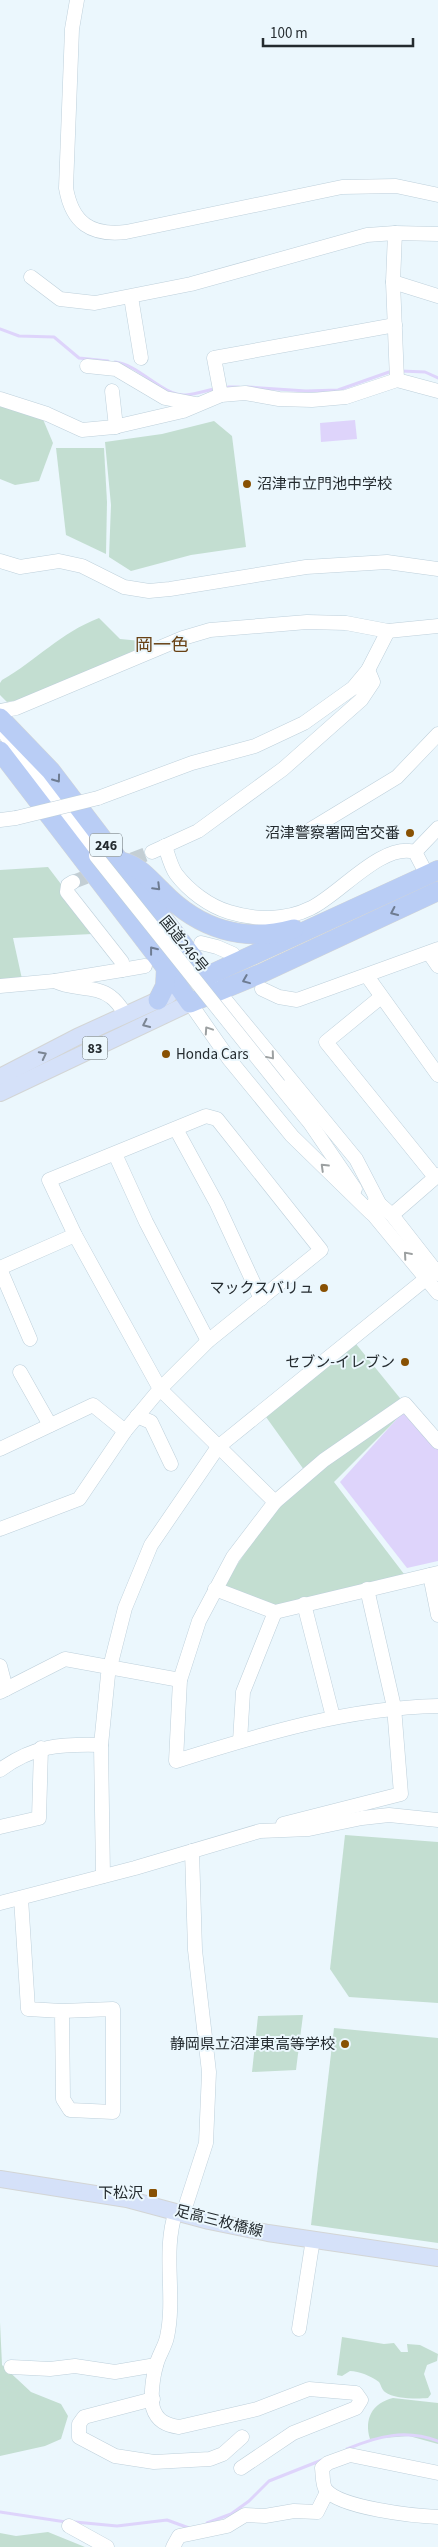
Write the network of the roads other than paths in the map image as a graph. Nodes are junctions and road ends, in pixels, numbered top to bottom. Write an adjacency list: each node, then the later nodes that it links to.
1 (77, 0): 2 (street)
2 (438, 195)
3 (395, 232): 4 (street); 6 (street); 8 (street)
4 (438, 234)
5 (32, 278): 8 (street)
6 (393, 282): 7 (street); 9 (street)
7 (438, 296)
8 (131, 297): 10 (street)
9 (395, 325): 12 (street); 15 (street)
10 (141, 358)
11 (87, 366): 17 (street)
12 (397, 380): 14 (street); 15 (street)
13 (112, 390): 18 (street)
14 (438, 392)
15 (221, 395): 17 (street)
16 (0, 399): 18 (street)
17 (196, 404): 18 (street)
18 (116, 427)
19 (0, 561): 20 (street)
20 (438, 569)
21 (438, 626): 22 (street)
22 (388, 631): 23 (street); 24 (street)
23 (368, 670): 30 (street, bridge); 34 (street)
24 (0, 711)
25 (0, 718): 35 (highway, 国道246号 / 246, one-way to 35)
26 (0, 728): 32 (street)
27 (438, 734): 33 (street)
28 (0, 745): 32 (street)
29 (0, 751): 45 (highway, 国道246号 / 246, one-way to 29)
30 (0, 820)
31 (438, 828): 34 (street)
32 (78, 831): 62 (street, bridge)
33 (308, 831)
34 (415, 852): 36 (street)
35 (117, 861): 39 (highway, 246, one-way to 39); 49 (highway, 国道246号 / 246)
36 (432, 873): 39 (highway, 国道246号 / 246)
37 (73, 882): 46 (street)
38 (438, 891): 49 (highway, 国道246号 / 246, one-way to 49)
39 (392, 892): 49 (highway, 国道246号 / 246)
40 (201, 944): 42 (street)
41 (433, 951): 44 (street); 47 (street)
42 (233, 954)
43 (145, 966): 46 (street)
44 (438, 966)
45 (166, 968): 52 (highway, 国道246号 / 246); 54 (highway)
46 (122, 970): 48 (street)
47 (367, 976): 51 (street); 53 (street)
48 (55, 981): 50 (street); 55 (street)
49 (212, 984): 52 (highway, 国道246号 / 246); 62 (street, one-way to 62)
50 (0, 986)
51 (262, 989)
52 (186, 997): 54 (main road, 83); 58 (main road, 83, one-way to 58); 62 (street, one-way to 52)
53 (382, 997): 56 (street); 61 (street)
54 (158, 1000): 55 (main road, 83)
55 (126, 1015): 57 (main road, 83, one-way to 55)
56 (438, 1075)
57 (0, 1077)
58 (0, 1093)
59 (176, 1129): 60 (street); 67 (street); 67 (street)
60 (115, 1154): 63 (street); 69 (street)
61 (437, 1176): 62 (street)
62 (381, 1212): 65 (street); 65 (street, one-way to 62)
63 (75, 1235): 64 (street); 71 (street)
64 (0, 1269): 68 (street)
65 (435, 1273): 66 (street); 76 (street)
66 (438, 1293)
67 (261, 1300): 69 (street)
68 (30, 1339)
69 (208, 1341): 71 (street)
70 (20, 1372): 73 (street)
71 (160, 1389): 72 (street); 76 (street)
72 (137, 1416): 74 (street); 78 (street)
73 (50, 1425): 74 (street); 77 (street)
74 (125, 1431): 80 (street)
75 (438, 1442): 79 (street)
76 (218, 1447): 79 (street); 88 (street)
77 (0, 1449)
78 (170, 1464)
79 (275, 1502): 83 (street)
80 (0, 1529)
81 (434, 1574): 82 (street); 86 (street)
82 (367, 1589): 84 (street); 92 (street)
83 (215, 1590): 85 (street); 89 (street)
84 (304, 1604): 85 (street); 93 (street)
85 (275, 1612): 94 (street)
86 (438, 1615)
87 (0, 1666): 90 (street)
88 (110, 1667): 89 (street); 90 (street); 95 (street)
89 (180, 1680): 94 (street)
90 (3, 1690)
91 (438, 1706): 92 (street)
92 (394, 1707): 93 (street); 100 (street)
93 (333, 1717): 94 (street)
94 (240, 1741)
95 (101, 1745): 96 (street); 102 (street)
96 (41, 1748): 97 (street); 99 (street)
97 (0, 1770)
98 (438, 1820): 100 (street)
99 (0, 1827)
100 (260, 1831): 101 (street)
101 (192, 1851): 102 (street); 107 (street)
102 (103, 1876): 103 (street)
103 (21, 1898): 104 (street); 105 (street)
104 (0, 1903)
105 (62, 2011): 105 (street)
106 (0, 2179): 107 (main road, 足高三枚橋線)
107 (180, 2212): 108 (main road, 足高三枚橋線); 111 (street)
108 (313, 2239): 109 (main road, 足高三枚橋線); 110 (street)
109 (438, 2258)
110 (299, 2329)
111 (156, 2364): 112 (street); 113 (street)
112 (11, 2367)
113 (153, 2399): 114 (street); 115 (street)
114 (242, 2437)
115 (241, 2468)
116 (438, 2473): 117 (street)
117 (327, 2492): 118 (street); 121 (street)
118 (438, 2517)
119 (69, 2526): 120 (street)
120 (107, 2547)
121 (174, 2547)

